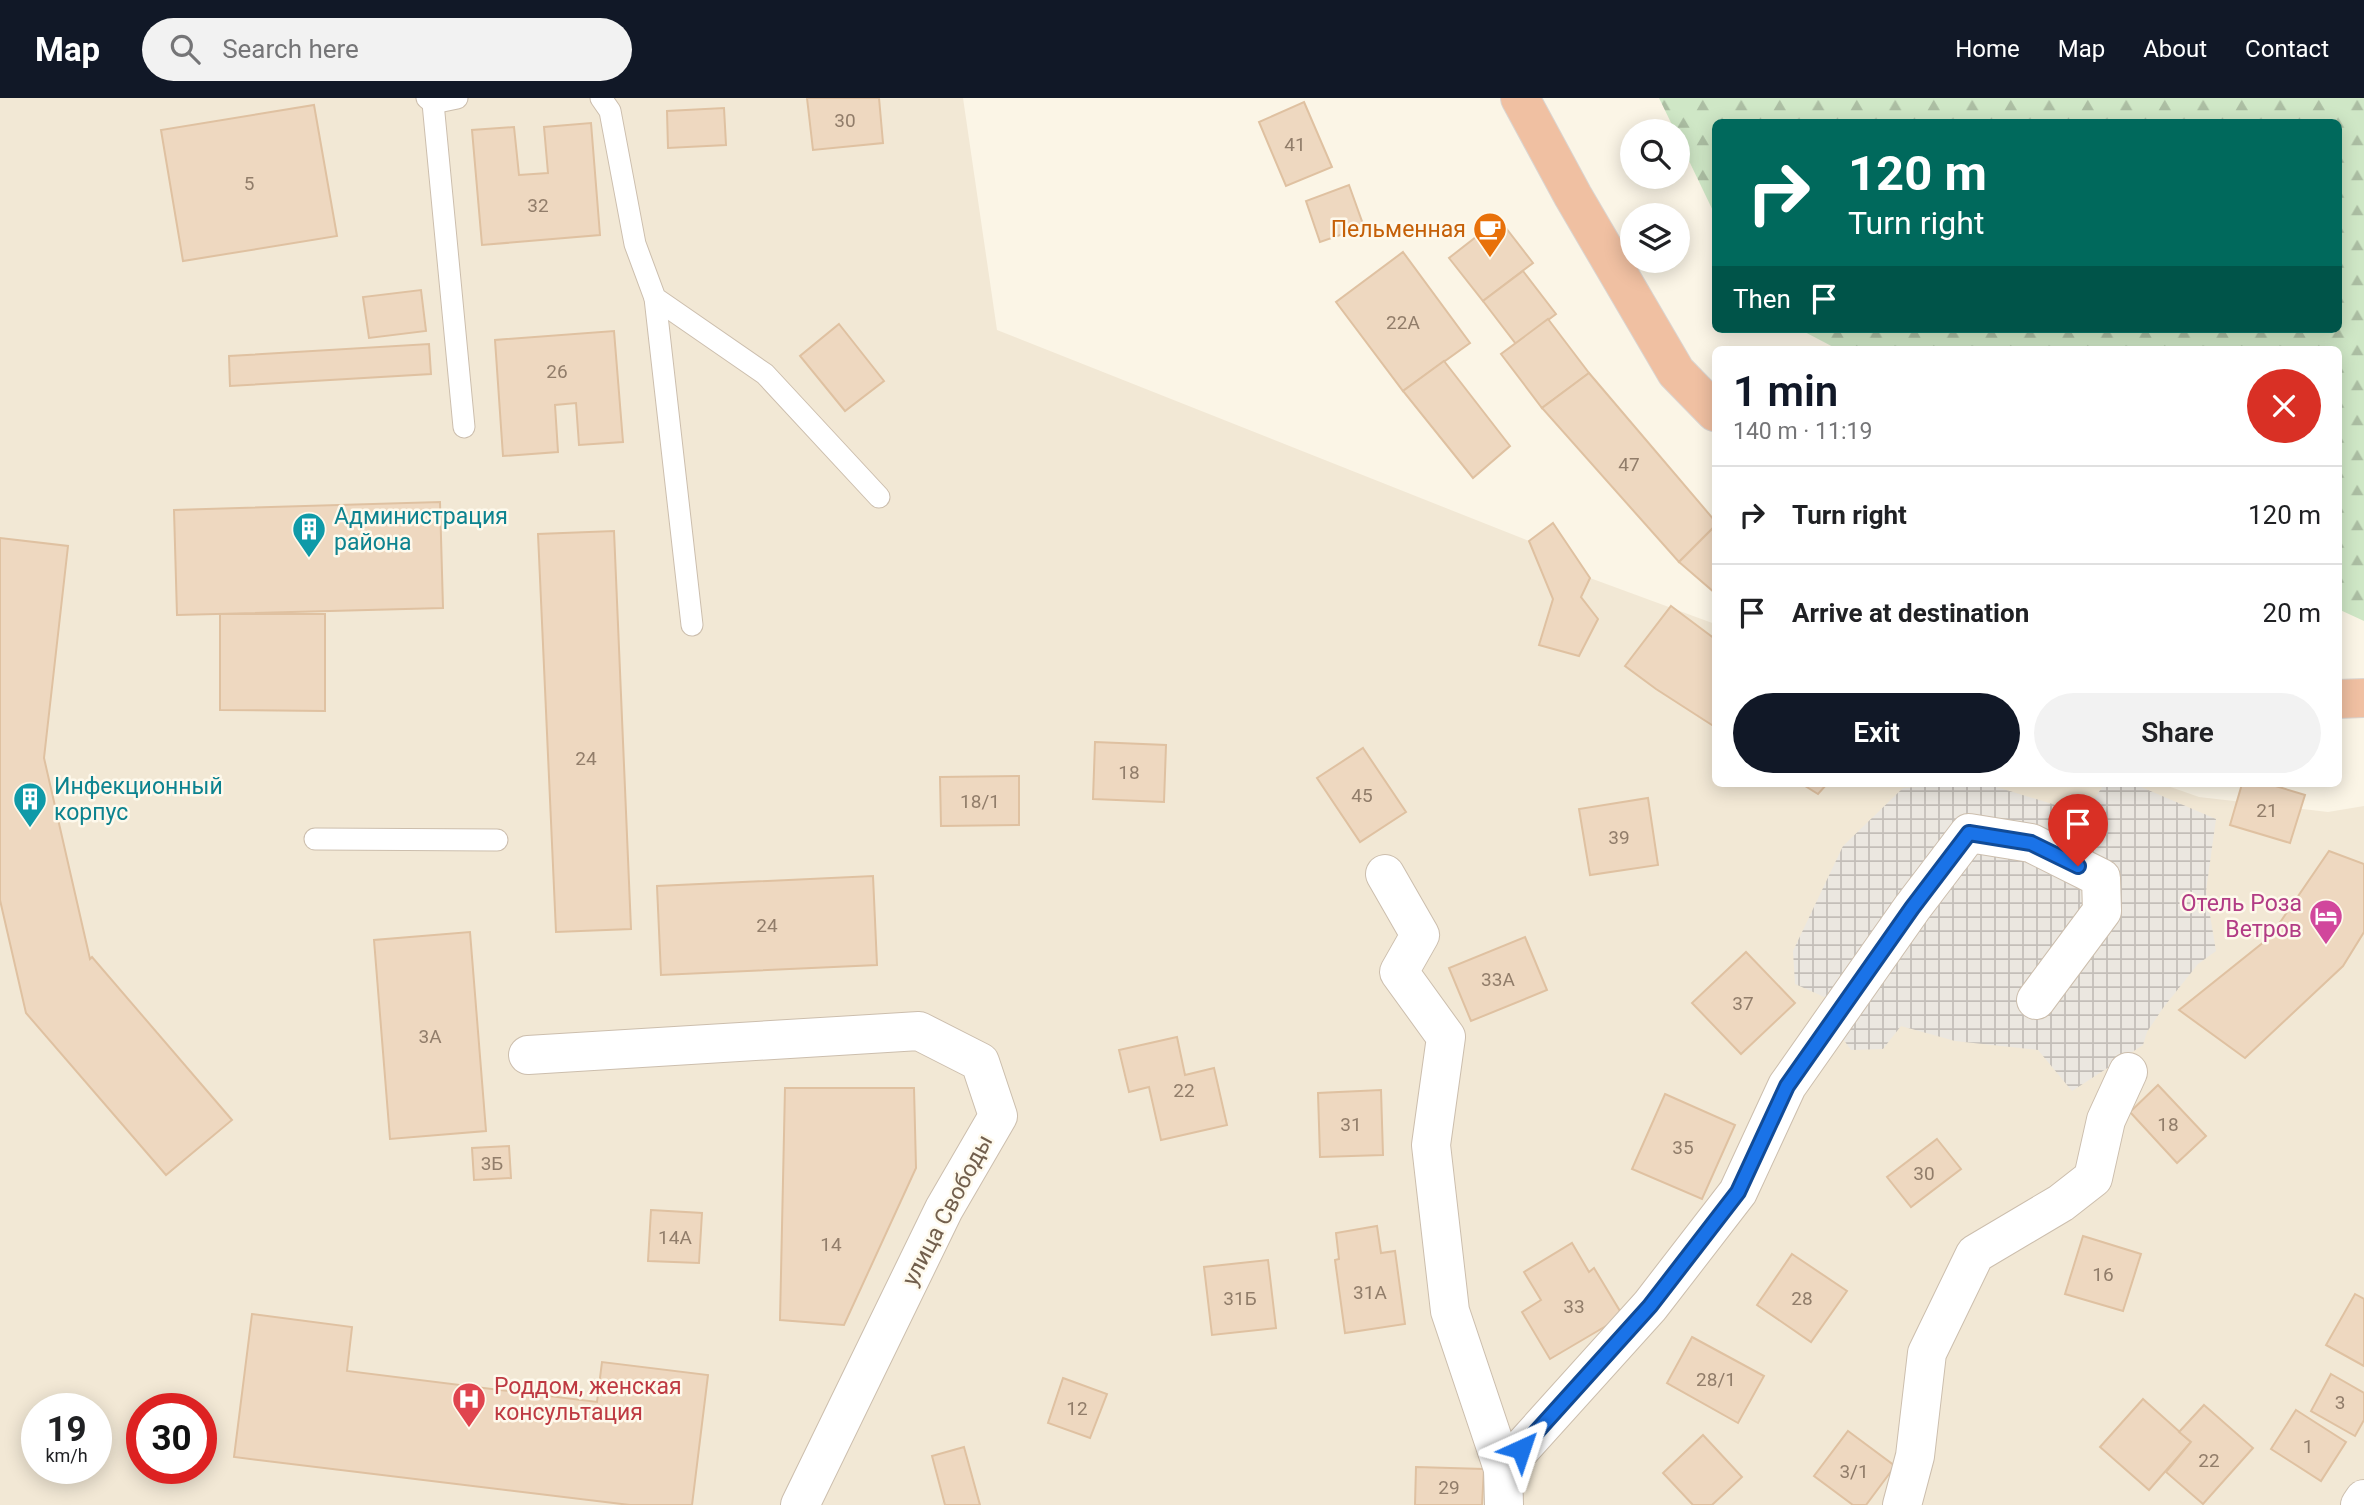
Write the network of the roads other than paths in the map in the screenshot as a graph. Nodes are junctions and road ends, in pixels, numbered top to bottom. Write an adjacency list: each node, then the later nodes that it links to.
1 (457, 98): 4 (lane)
2 (601, 98): 5 (lane)
3 (1520, 98): 6 (highway)
4 (430, 100): 7 (lane)
5 (654, 298): 8 (lane); 9 (lane)
6 (1712, 409)
7 (464, 427)
8 (879, 497)
9 (692, 625)
10 (2364, 698): 11 (highway)
11 (2342, 699)
12 (314, 839): 13 (lane)
13 (497, 840)
14 (1385, 874): 18 (street)
15 (2036, 1000): 18 (street)
16 (528, 1055): 20 (street, улица Свободы)
17 (2128, 1072): 21 (street)
18 (1503, 1487)
19 (2364, 1499): 22 (street)
20 (800, 1505)
21 (1902, 1505)
22 (2360, 1505)

